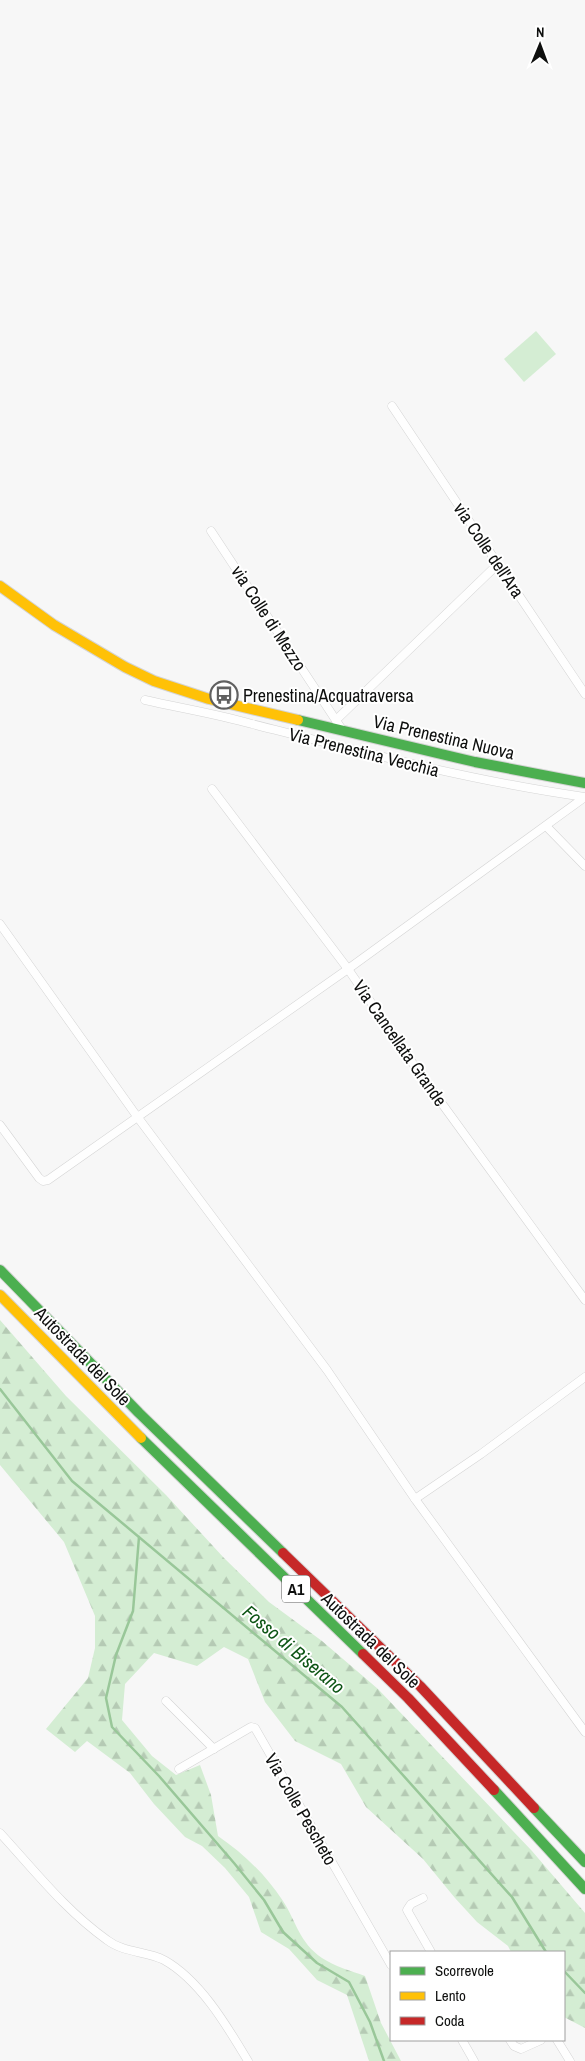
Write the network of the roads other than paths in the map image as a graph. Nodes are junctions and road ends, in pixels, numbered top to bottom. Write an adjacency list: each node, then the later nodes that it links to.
1 (392, 406): 3 (street, via Colle dell'Ara)
2 (211, 531): 7 (street, via Colle di Mezzo)
3 (498, 564): 5 (street, via Colle dell'Ara); 7 (street)
4 (0, 586): 8 (main road, Via Prenestina Nuova)
5 (585, 694)
6 (145, 700): 11 (street, Via Prenestina Vecchia)
7 (336, 720): 8 (street, via Colle di Mezzo)
8 (343, 730): 9 (main road, Via Prenestina Nuova)
9 (585, 783)
10 (212, 789): 15 (street, Via Cancellata Grande)
11 (585, 797): 12 (street)
12 (546, 826): 13 (street); 15 (street)
13 (585, 866)
14 (0, 924): 16 (street)
15 (348, 969): 16 (street); 20 (street, Via Cancellata Grande)
16 (139, 1118): 17 (street); 22 (street)
17 (0, 1125)
18 (0, 1270): 28 (main road, Autostrada del Sole / A1)
19 (0, 1295): 29 (main road, Autostrada del Sole / A1)
20 (585, 1300)
21 (585, 1376): 22 (street)
22 (415, 1499): 24 (street)
23 (166, 1700): 25 (street)
24 (585, 1732)
25 (214, 1749): 26 (street, Via Colle Pescheto); 32 (street, Via Colle Pescheto)
26 (179, 1769)
27 (0, 1833): 37 (street)
28 (585, 1862)
29 (585, 1889)
30 (423, 1898): 31 (street)
31 (430, 1951)
32 (390, 1963)
33 (463, 2041): 38 (street)
34 (511, 2041): 35 (street)
35 (539, 2041)
36 (558, 2041): 39 (street)
37 (248, 2061)
38 (474, 2061)
39 (570, 2061)

